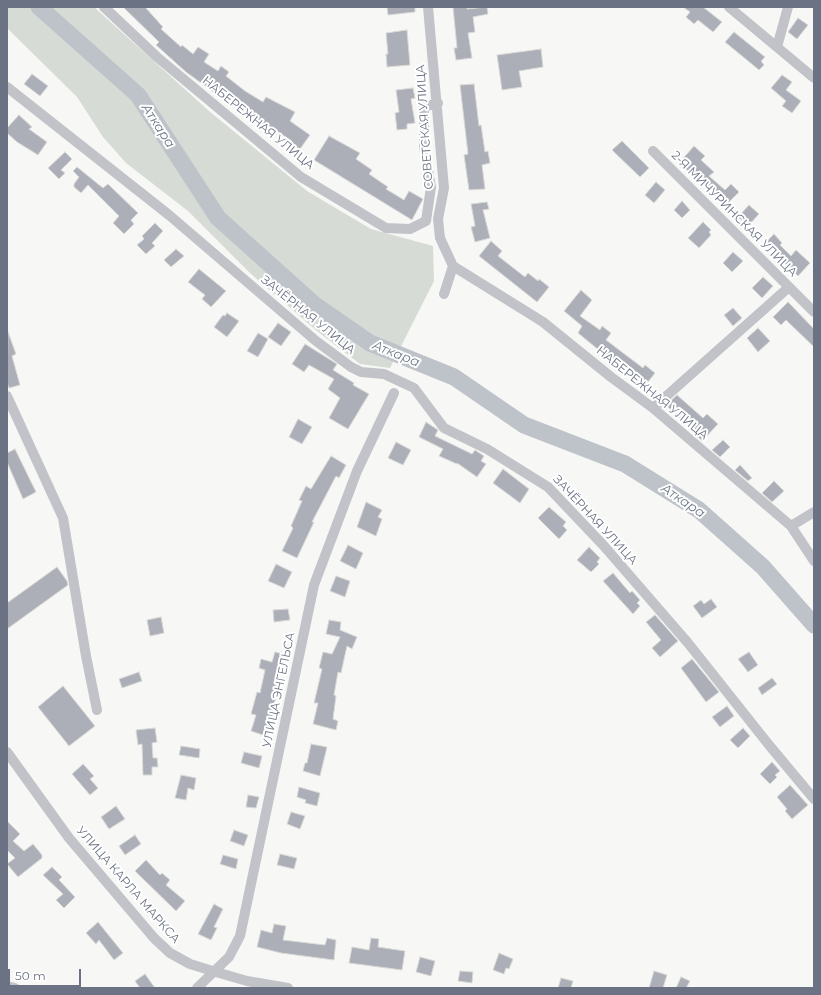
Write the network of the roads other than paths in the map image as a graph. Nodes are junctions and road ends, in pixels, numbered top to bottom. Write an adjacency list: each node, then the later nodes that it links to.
1 (104, 7): 8 (street, НАБЕРЕЖНАЯ УЛИЦА)
2 (428, 7): 8 (street, СОВЕТСКАЯ УЛИЦА)
3 (728, 7): 5 (street)
4 (788, 7): 5 (street)
5 (777, 47): 6 (street)
6 (814, 78)
7 (7, 87): 22 (street, ЗАЧЁРНАЯ УЛИЦА)
8 (438, 103): 10 (street, СОВЕТСКАЯ УЛИЦА)
9 (653, 151): 11 (street, 2-Я МИЧУРИНСКАЯ УЛИЦА)
10 (453, 266): 12 (street); 16 (street, НАБЕРЕЖНАЯ УЛИЦА)
11 (789, 287): 13 (street, 2-Я МИЧУРИНСКАЯ УЛИЦА); 16 (street)
12 (444, 294)
13 (814, 312)
14 (394, 393): 23 (street, УЛИЦА ЭНГЕЛЬСА)
15 (7, 396): 20 (street)
16 (653, 408): 18 (street, НАБЕРЕЖНАЯ УЛИЦА)
17 (814, 512): 18 (street)
18 (791, 526): 19 (street, НАБЕРЕЖНАЯ УЛИЦА)
19 (814, 561)
20 (97, 710)
21 (7, 752): 23 (street, УЛИЦА КАРЛА МАРКСА)
22 (814, 799)
23 (216, 972): 26 (street, УЛИЦА ЭНГЕЛЬСА); 27 (street, УЛИЦА КАРЛА МАРКСА)
24 (7, 986): 25 (street)
25 (15, 988)
26 (197, 988)
27 (288, 988)

